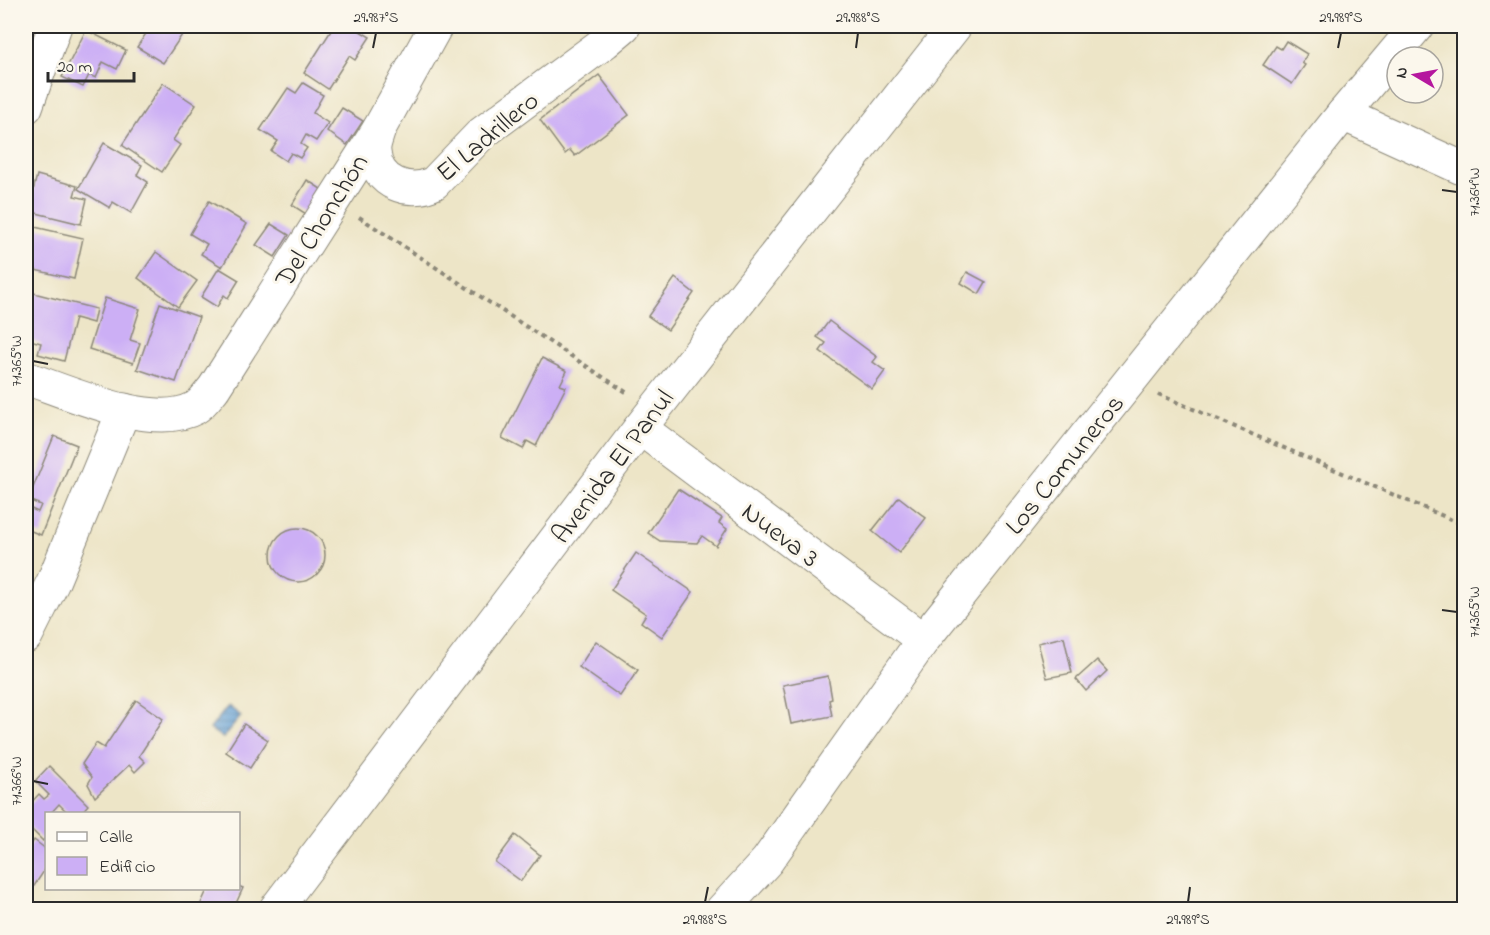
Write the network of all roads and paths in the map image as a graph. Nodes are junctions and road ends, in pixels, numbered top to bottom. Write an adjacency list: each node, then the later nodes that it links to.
1 (55, 26): 6 (street)
2 (436, 26): 8 (street, Del Chonchón)
3 (624, 26): 8 (street, El Ladrillero)
4 (955, 26): 14 (street, Avenida El Panul)
5 (1417, 26): 7 (street, Los Comuneros)
6 (26, 107)
7 (1343, 114): 9 (street); 12 (street, Los Comuneros)
8 (379, 129): 10 (street, Del Chonchón)
9 (1464, 169)
10 (334, 201): 13 (street, Del Chonchón); 14 (path)
11 (26, 378): 13 (street)
12 (1129, 382): 15 (path); 17 (street, Los Comuneros)
13 (124, 410): 16 (street)
14 (647, 419): 17 (street, Nueva 3); 18 (street, Avenida El Panul)
15 (1464, 525)
16 (26, 636)
17 (922, 640): 19 (street, Los Comuneros)
18 (275, 909)
19 (722, 909)

